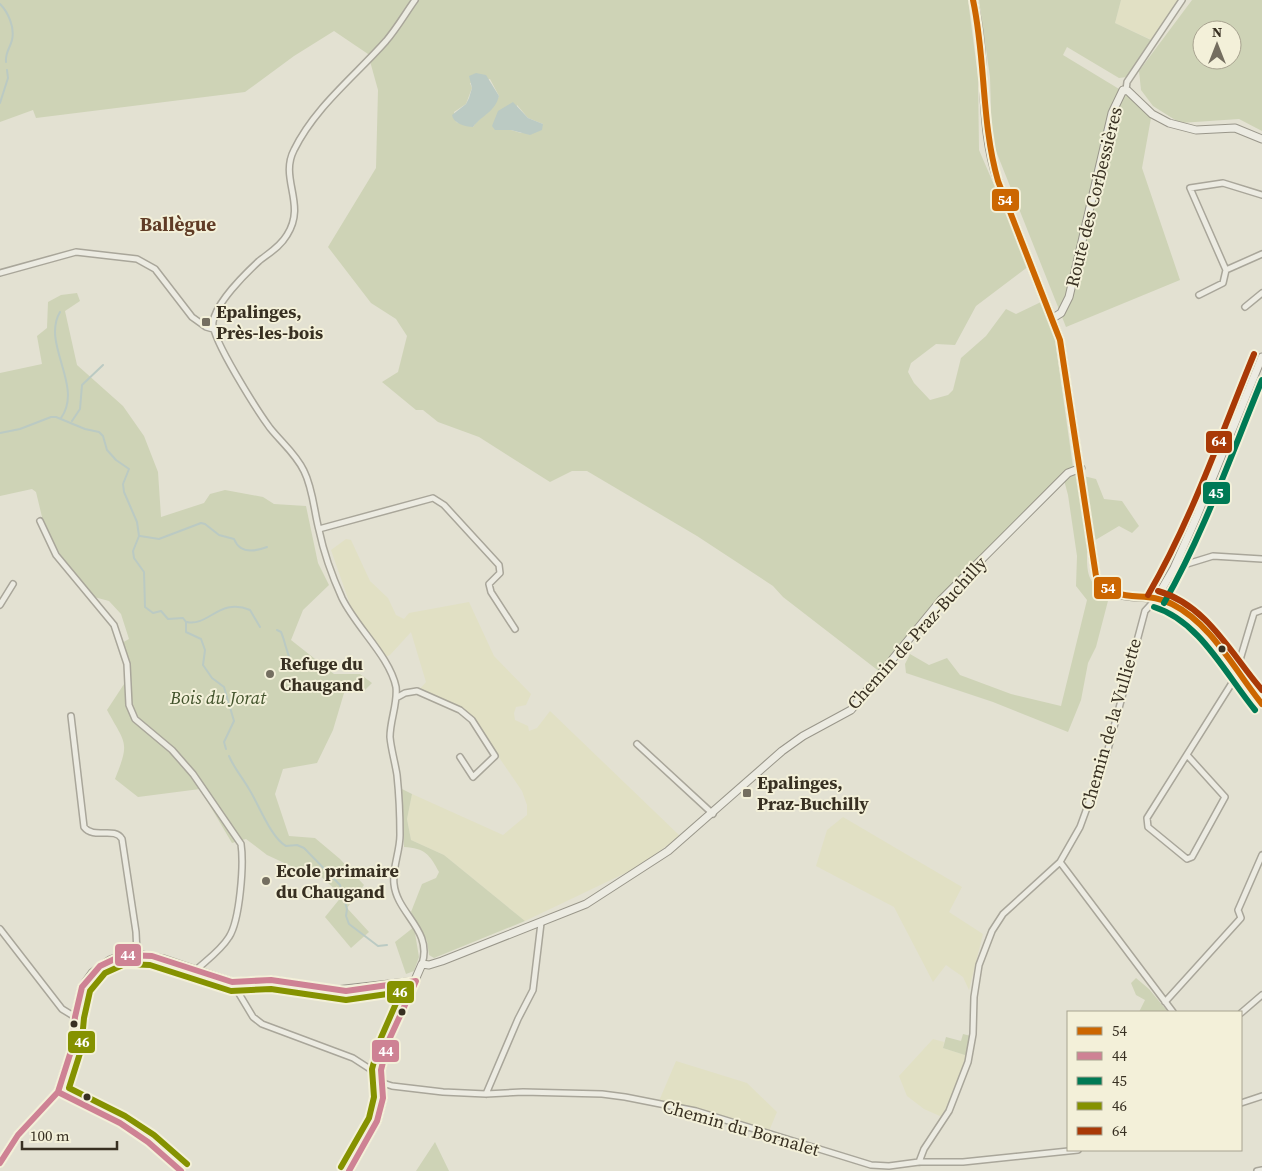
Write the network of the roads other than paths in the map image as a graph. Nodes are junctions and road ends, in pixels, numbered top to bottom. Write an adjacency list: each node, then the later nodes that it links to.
1 (415, 0): 14 (street)
2 (973, 0): 13 (street)
3 (1182, 0): 4 (street, Route des Corbessières)
4 (1126, 90): 5 (street); 13 (street, Route des Corbessières)
5 (1262, 140)
6 (1262, 195): 8 (street)
7 (1262, 254): 8 (street)
8 (1226, 270): 11 (street)
9 (0, 273): 14 (street)
10 (1262, 293): 12 (street)
11 (1199, 295)
12 (1245, 307)
13 (1053, 318): 16 (street)
14 (213, 329): 18 (street)
15 (1262, 357): 20 (street)
16 (1081, 468): 22 (street); 35 (street, Chemin de Praz-Buchilly)
17 (40, 521): 42 (street)
18 (318, 529): 27 (street); 29 (street)
19 (1262, 559): 20 (street)
20 (1174, 568): 23 (street)
21 (13, 584): 24 (street)
22 (1140, 598): 23 (street); 26 (street)
23 (1156, 599): 26 (street, Chemin de la Vulliette); 28 (street)
24 (0, 605)
25 (1262, 610): 28 (street)
26 (1145, 611): 37 (street, Chemin de la Vulliette)
27 (515, 629)
28 (1237, 674): 30 (street); 33 (street)
29 (396, 698): 34 (street); 41 (street)
30 (1262, 704)
31 (71, 716): 40 (street)
32 (637, 744): 35 (street)
33 (1186, 755): 33 (street)
34 (460, 757)
35 (713, 814): 38 (street, Chemin de Praz-Buchilly)
36 (1262, 855): 46 (street)
37 (1060, 862): 46 (street); 57 (street, Chemin de la Vulliette)
38 (541, 923): 41 (street, Chemin de Praz-Buchilly); 52 (street)
39 (0, 929): 49 (street)
40 (137, 954): 42 (street); 49 (street)
41 (422, 964): 44 (street)
42 (196, 970): 43 (street)
43 (232, 982): 44 (street); 50 (street)
44 (416, 982): 50 (street)
45 (1262, 995): 48 (street)
46 (1165, 1002): 47 (street)
47 (1172, 1011)
48 (1242, 1012)
49 (75, 1016): 51 (street)
50 (383, 1083): 52 (street, Chemin du Bornalet); 61 (street)
51 (58, 1092): 56 (street); 60 (street)
52 (486, 1094): 58 (street, Chemin du Bornalet)
53 (1262, 1096): 54 (street)
54 (1242, 1103)
55 (1068, 1151): 57 (street, Chemin du Bornalet)
56 (0, 1162)
57 (919, 1162): 58 (street, Chemin du Bornalet)
58 (889, 1169)
59 (1262, 1170): 62 (street)
60 (181, 1171)
61 (349, 1171)
62 (1257, 1171)

